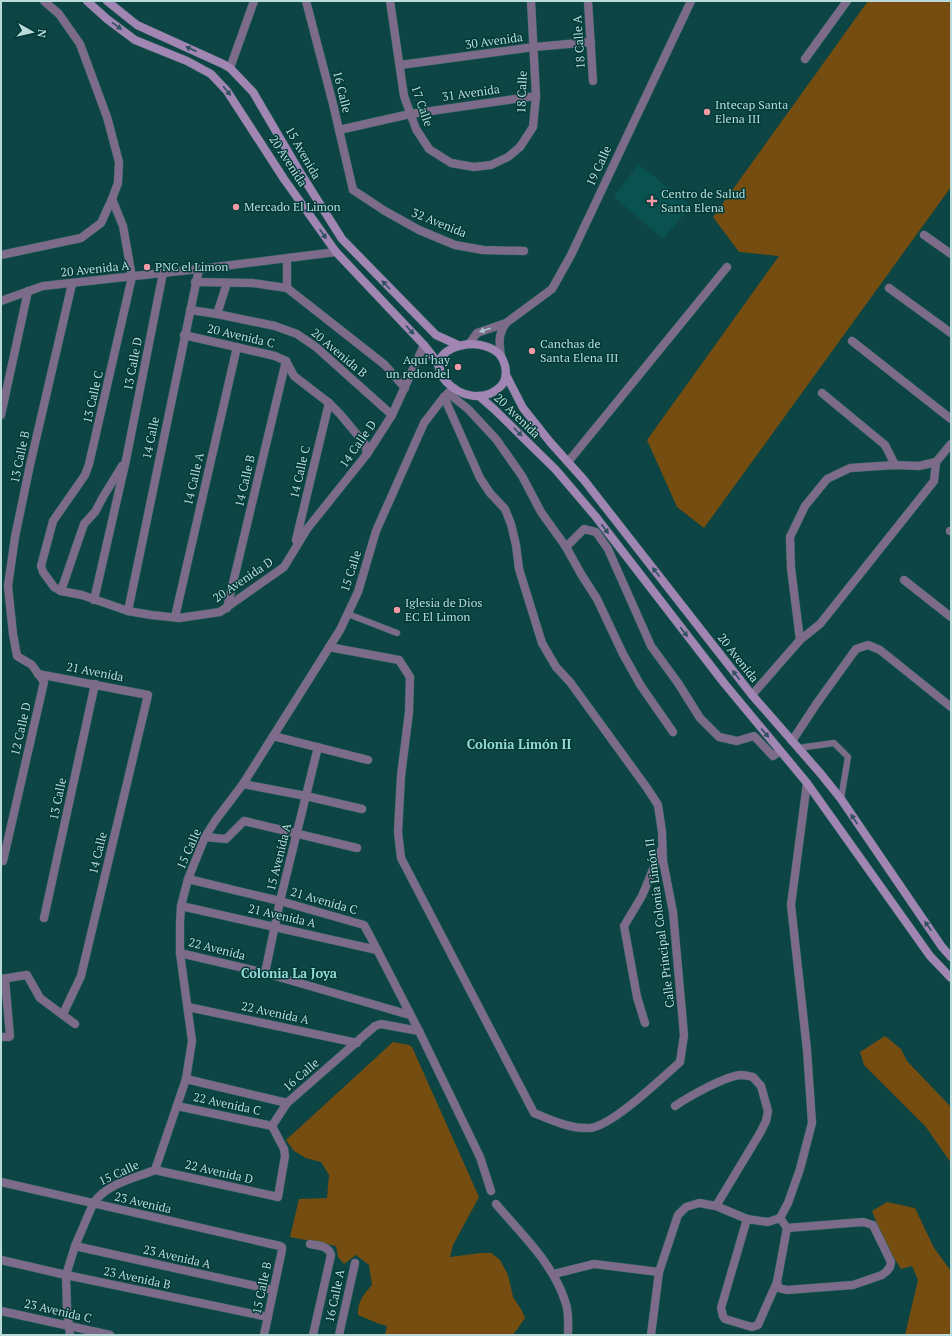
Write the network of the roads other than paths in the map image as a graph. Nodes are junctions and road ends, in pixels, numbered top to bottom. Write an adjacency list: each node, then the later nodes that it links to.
1 (44, 1): 22 (street)
2 (87, 1): 25 (main road, 20 Avenida, one-way to 25)
3 (107, 1): 15 (main road, 15 Avenida, one-way to 3)
4 (254, 1): 15 (street)
5 (306, 1): 19 (street, 16 Calle)
6 (390, 1): 14 (street, 17 Calle)
7 (531, 1): 12 (street, 18 Calle)
8 (588, 1): 11 (street, 18 Calle A)
9 (691, 1): 42 (street, 19 Calle)
10 (846, 1): 13 (street)
11 (591, 42): 12 (street, 30 Avenida); 16 (street, 18 Calle A)
12 (534, 47): 14 (street, 30 Avenida); 17 (street, 18 Calle)
13 (805, 59)
14 (400, 66): 18 (street, 17 Calle)
15 (230, 68): 48 (main road, 15 Avenida, one-way to 15)
16 (593, 81)
17 (536, 96): 18 (street, 31 Avenida); 20 (street, 18 Calle)
18 (410, 114): 19 (street, 31 Avenida); 20 (street, 17 Calle)
19 (339, 130): 21 (street, 16 Calle)
20 (491, 165)
21 (353, 190): 24 (street, 32 Avenida)
22 (112, 199): 27 (street); 32 (street, 13 Calle C)
23 (924, 235): 26 (street)
24 (524, 251)
25 (336, 252): 28 (street, 20 Avenida A); 47 (main road, 20 Avenida, one-way to 47)
26 (951, 254)
27 (1, 255)
28 (287, 259): 30 (street, 20 Avenida A); 36 (street)
29 (727, 267): 65 (street)
30 (198, 269): 31 (street, 20 Avenida A); 33 (street, 14 Calle)
31 (163, 273): 32 (street, 20 Avenida A); 64 (street, 13 Calle D)
32 (132, 277): 35 (street, 20 Avenida A); 71 (street, 13 Calle C)
33 (195, 282): 34 (street); 40 (street, 14 Calle)
34 (227, 282): 36 (street); 41 (street)
35 (72, 284): 38 (street, 20 Avenida A); 81 (street, 13 Calle B)
36 (287, 288): 54 (street)
37 (889, 288): 43 (street)
38 (28, 291): 39 (street, 20 Avenida A); 59 (street)
39 (1, 301)
40 (190, 310): 41 (street, 20 Avenida B); 44 (street, 14 Calle)
41 (217, 314): 60 (street, 20 Avenida B)
42 (506, 323): 46 (street, 19 Calle, one-way to 46); 50 (street)
43 (951, 333)
44 (184, 335): 49 (street, 20 Avenida C); 74 (street, 14 Calle)
45 (852, 342): 61 (street)
46 (469, 344): 48 (main road); 50 (main road)
47 (424, 345): 52 (main road, 20 Avenida); 54 (street, 14 Calle D)
48 (458, 345): 52 (main road)
49 (237, 347): 51 (street, 20 Avenida C); 76 (street, 14 Calle A)
50 (501, 356): 53 (main road)
51 (286, 361): 58 (street, 20 Avenida C); 73 (street, 14 Calle B)
52 (440, 369): 55 (main road)
53 (506, 375): 57 (main road); 65 (main road, 20 Avenida)
54 (405, 388): 60 (street, 14 Calle D)
55 (449, 393): 57 (main road); 69 (street); 75 (street, 15 Calle); 101 (street, Calle Principal Colonia Limón II)
56 (822, 393): 67 (street)
57 (479, 396): 91 (main road, 20 Avenida, one-way to 91)
58 (329, 403): 63 (street, 20 Avenida C); 68 (street, 14 Calle C)
59 (1, 415)
60 (392, 415): 63 (street, 14 Calle D)
61 (951, 419)
62 (951, 444): 66 (street)
63 (367, 454): 68 (street, 14 Calle D)
64 (126, 460): 71 (street, 13 Calle D); 72 (street, 13 Calle D)
65 (568, 462): 84 (main road, 20 Avenida, one-way to 65)
66 (936, 462): 67 (street); 79 (street)
67 (895, 465): 79 (street)
68 (295, 547): 73 (street, 20 Avenida D)
69 (566, 547): 86 (street); 91 (street)
70 (904, 580): 77 (street)
71 (57, 589): 72 (street, 20 Avenida D)
72 (94, 600): 74 (street, 20 Avenida D)
73 (227, 608): 76 (street, 20 Avenida D)
74 (128, 611): 76 (street, 20 Avenida D)
75 (348, 614): 78 (lane); 80 (street, 15 Calle)
76 (175, 617)
77 (951, 617)
78 (397, 633)
79 (800, 640): 84 (street)
80 (329, 647): 87 (street, 15 Calle); 101 (street, Calle Principal Colonia Limón II)
81 (38, 674): 82 (street, 21 Avenida); 102 (street, 12 Calle D)
82 (95, 684): 83 (street, 21 Avenida); 106 (street, 13 Calle)
83 (148, 695): 115 (street, 14 Calle)
84 (752, 695): 88 (main road, 20 Avenida)
85 (951, 707): 88 (street)
86 (673, 732)
87 (273, 736): 89 (street); 94 (street, 15 Calle)
88 (792, 741): 90 (main road, 20 Avenida)
89 (318, 747): 92 (street); 95 (street, 15 Avenida A)
90 (798, 748): 96 (main road, 20 Avenida); 96 (lane)
91 (780, 751): 93 (main road, 20 Avenida)
92 (368, 760)
93 (807, 783): 112 (main road, 20 Avenida); 133 (street)
94 (243, 784): 95 (street); 99 (street, 15 Calle)
95 (306, 796): 97 (street); 98 (street, 15 Avenida A)
96 (841, 799): 110 (main road, 20 Avenida, one-way to 96)
97 (362, 809)
98 (297, 833): 99 (street); 100 (street); 104 (street, 15 Avenida A)
99 (205, 837): 103 (street, 15 Calle)
100 (357, 848)
101 (662, 848): 117 (street)
102 (3, 861)
103 (188, 879): 104 (street, 21 Avenida C); 105 (street, 15 Calle)
104 (280, 901): 107 (street, 15 Avenida A); 108 (street, 21 Avenida C)
105 (182, 906): 107 (street, 21 Avenida A); 109 (street, 15 Calle)
106 (44, 918)
107 (274, 926): 108 (street, 21 Avenida A); 111 (street, 15 Avenida A)
108 (377, 950): 116 (street)
109 (180, 953): 111 (street, 22 Avenida); 114 (street, 15 Calle)
110 (951, 957)
111 (265, 973): 116 (street, 22 Avenida)
112 (951, 978)
113 (3, 979): 115 (street); 120 (street)
114 (188, 1007): 121 (street, 22 Avenida A); 122 (street, 15 Calle)
115 (63, 1014): 118 (street)
116 (410, 1015): 119 (street)
117 (644, 1022)
118 (75, 1024)
119 (419, 1031): 121 (street, 16 Calle); 129 (street)
120 (1, 1038)
121 (357, 1043): 123 (street, 16 Calle)
122 (186, 1079): 123 (street); 124 (street, 15 Calle)
123 (287, 1103): 126 (street, 16 Calle)
124 (177, 1106): 126 (street, 22 Avenida C); 127 (street, 15 Calle)
125 (674, 1106): 132 (street)
126 (272, 1126): 127 (street, 22 Avenida D)
127 (155, 1170): 130 (street, 15 Calle)
128 (1, 1182): 130 (street, 23 Avenida)
129 (491, 1191)
130 (93, 1204): 137 (street, 15 Calle); 138 (street, 23 Avenida)
131 (496, 1204): 142 (street)
132 (716, 1206): 134 (street); 141 (street)
133 (780, 1218): 134 (street); 135 (street)
134 (747, 1219): 144 (street)
135 (787, 1228): 144 (street); 144 (street)
136 (310, 1244): 152 (street)
137 (75, 1246): 143 (street, 15 Calle); 145 (street, 23 Avenida A)
138 (280, 1246): 145 (street, 15 Calle B)
139 (1, 1260): 143 (street, 23 Avenida B)
140 (355, 1263): 153 (street, 16 Calle A)
141 (659, 1272): 142 (street); 155 (street)
142 (554, 1274): 154 (street)
143 (66, 1275): 147 (street, 23 Avenida B); 148 (street, 15 Calle)
144 (777, 1282)
145 (273, 1290): 147 (street, 15 Calle B)
146 (1, 1311): 148 (street, 23 Avenida C)
147 (268, 1317): 151 (street, 15 Calle B)
148 (68, 1326): 149 (street, 15 Calle); 150 (street, 23 Avenida C)
149 (70, 1335)
150 (110, 1335)
151 (264, 1335)
152 (313, 1335)
153 (340, 1335)
154 (568, 1335)
155 (651, 1335)

